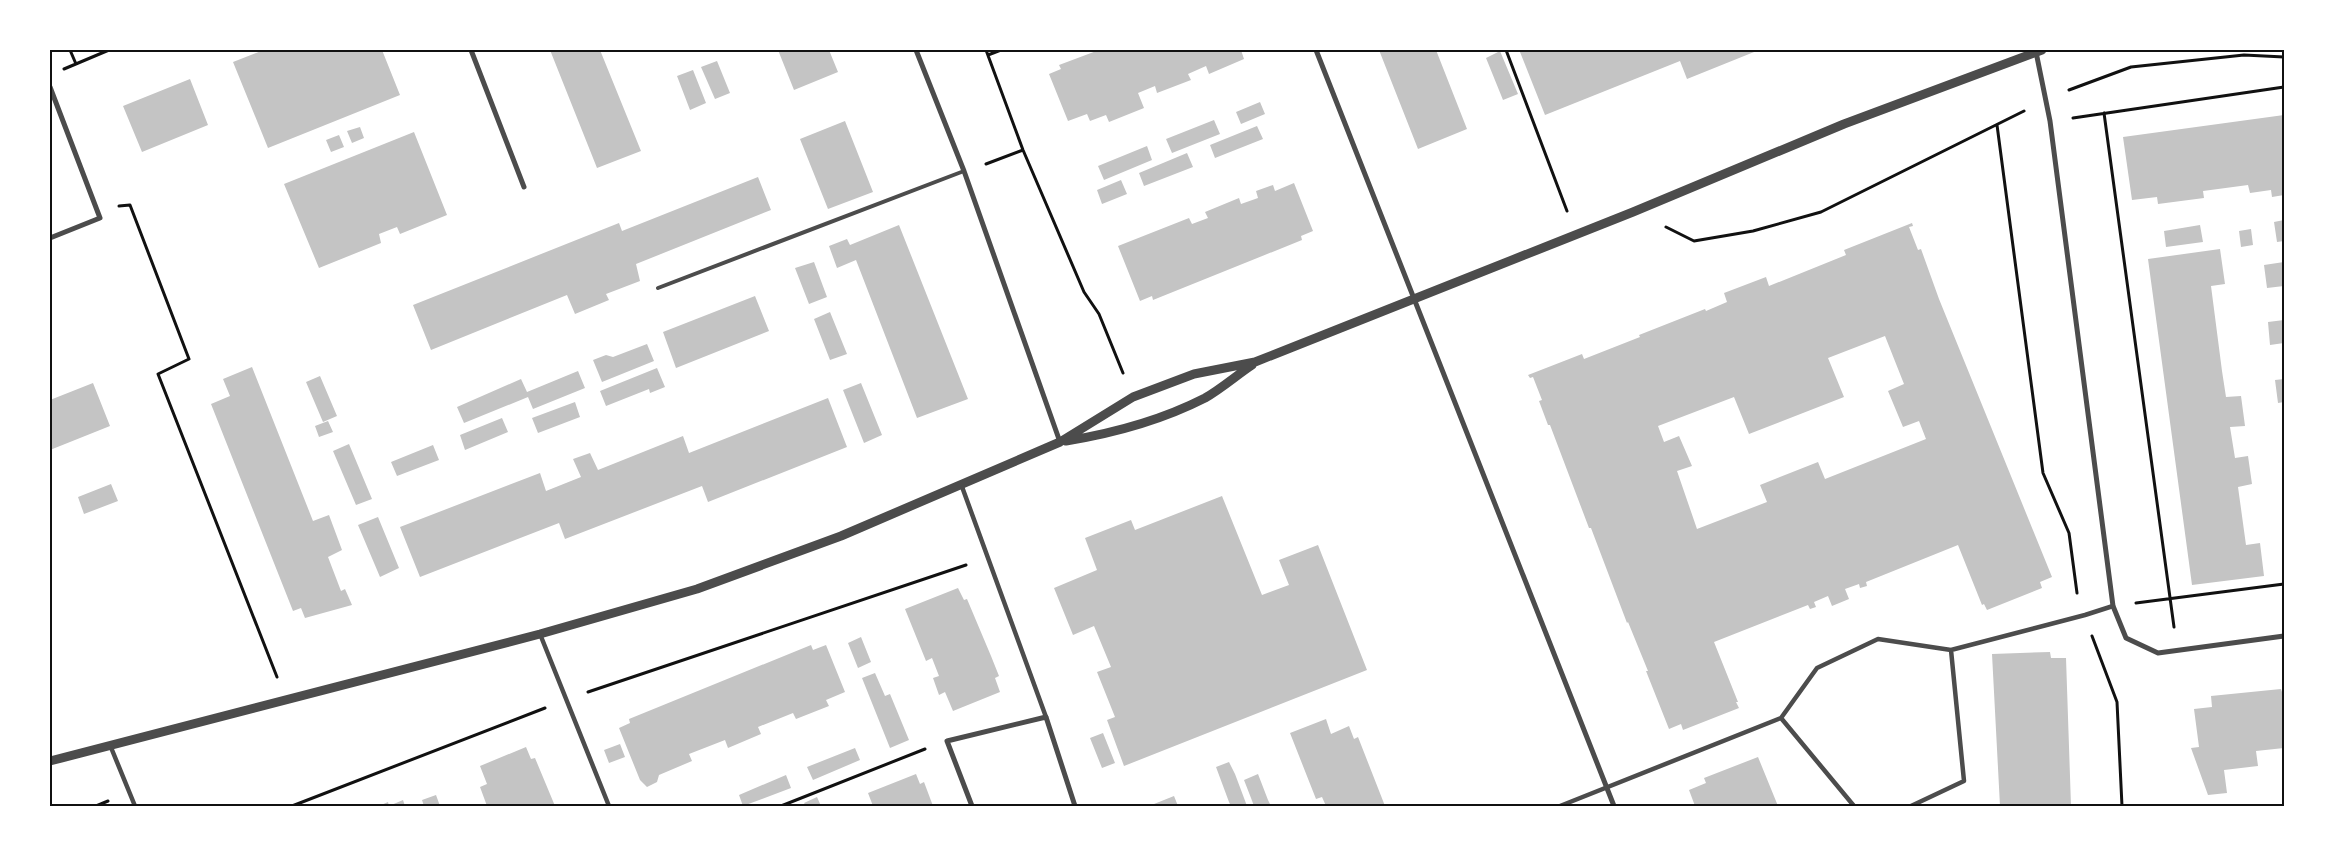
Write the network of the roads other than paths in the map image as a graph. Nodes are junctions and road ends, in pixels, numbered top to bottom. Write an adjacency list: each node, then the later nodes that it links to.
1 (471, 50): 7 (street)
2 (916, 50): 6 (street)
3 (1316, 50): 10 (street)
4 (2039, 51): 10 (street); 14 (street)
5 (50, 87): 8 (street)
6 (964, 171): 9 (lane); 12 (street)
7 (524, 187)
8 (50, 238)
9 (658, 288)
10 (1415, 300): 11 (street); 22 (street)
11 (1255, 362): 12 (street); 12 (street)
12 (1060, 442): 13 (street)
13 (962, 484): 15 (street); 18 (street)
14 (2113, 606): 16 (street); 17 (street)
15 (540, 634): 20 (street); 24 (street)
16 (2284, 636)
17 (1951, 650): 19 (street); 30 (street)
18 (1046, 717): 25 (street); 26 (street)
19 (1781, 718): 22 (street); 29 (street)
20 (110, 745): 21 (street); 23 (street)
21 (50, 760)
22 (1607, 788): 27 (street); 28 (street)
23 (135, 806)
24 (609, 806)
25 (972, 806)
26 (1075, 806)
27 (1560, 806)
28 (1614, 806)
29 (1854, 806)
30 (1911, 806)

